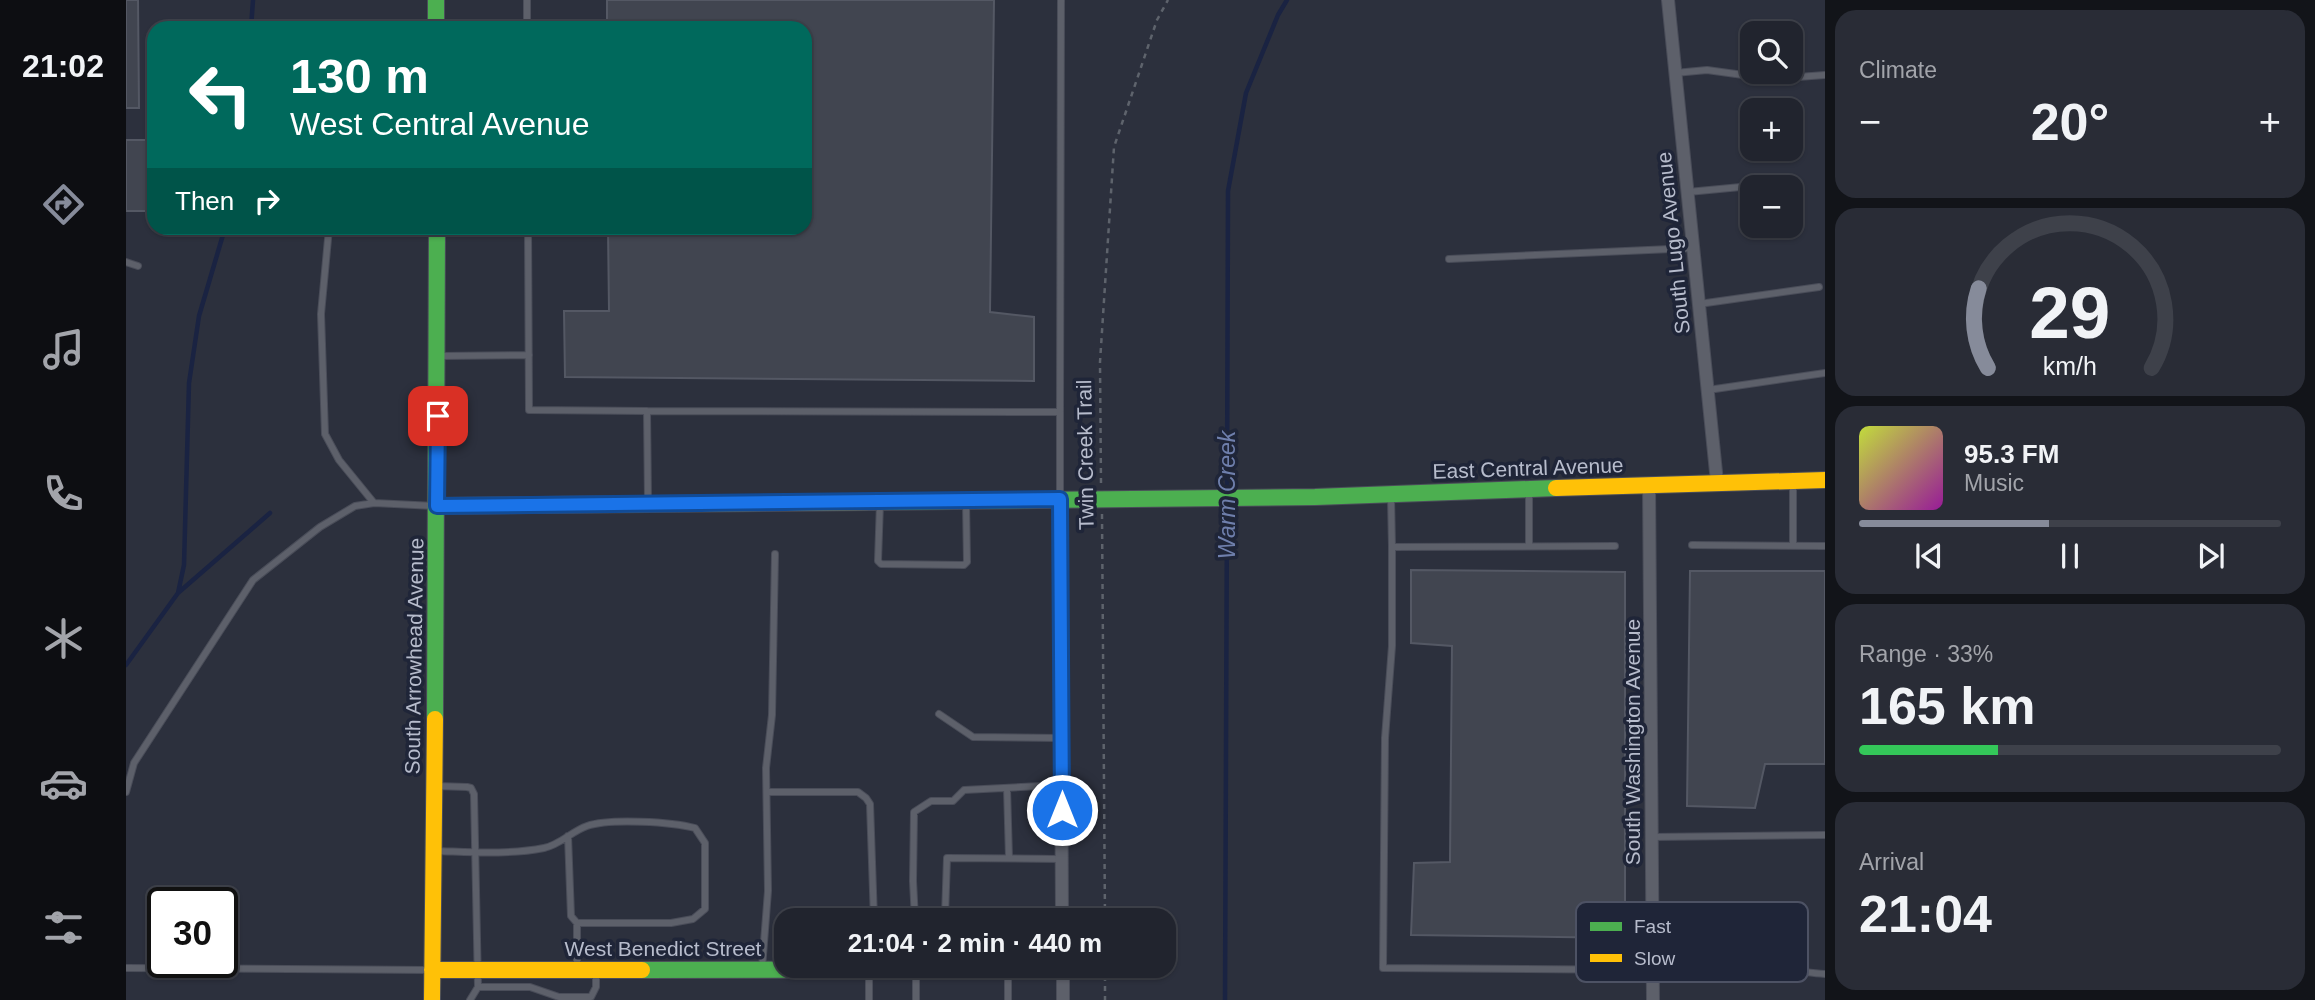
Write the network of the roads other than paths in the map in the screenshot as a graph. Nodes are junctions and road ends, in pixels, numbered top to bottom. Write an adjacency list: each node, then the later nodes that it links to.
1 (436, 0): 5 (street)
2 (527, 0): 6 (lane)
3 (1668, 0): 7 (street, South Lugo Avenue)
4 (1063, 2): 25 (lane)
5 (436, 21)
6 (527, 21)
7 (1675, 73): 8 (lane); 10 (street, South Lugo Avenue)
8 (1825, 75)
9 (1740, 187): 10 (lane)
10 (1688, 192): 14 (street, South Lugo Avenue)
11 (327, 235): 35 (lane)
12 (437, 235): 21 (street, South Arrowhead Avenue)
13 (528, 235): 20 (lane)
14 (1693, 248): 15 (lane); 19 (street, South Lugo Avenue)
15 (1449, 259)
16 (126, 262): 17 (lane)
17 (138, 265)
18 (1819, 287): 19 (lane)
19 (1699, 304): 23 (street, South Lugo Avenue)
20 (528, 355): 21 (lane); 24 (lane)
21 (438, 356): 37 (street, South Arrowhead Avenue)
22 (1825, 373): 23 (lane)
23 (1708, 390): 28 (street, South Lugo Avenue)
24 (647, 411): 25 (lane); 36 (lane)
25 (1060, 412): 32 (lane)
26 (1825, 480): 27 (street, East Central Avenue)
27 (1793, 481): 28 (street, East Central Avenue); 41 (lane)
28 (1717, 482): 29 (street, East Central Avenue)
29 (1649, 484): 30 (street, East Central Avenue); 54 (street, South Washington Avenue)
30 (1530, 489): 31 (street, East Central Avenue); 39 (lane)
31 (1391, 494): 32 (street, East Central Avenue); 43 (lane)
32 (1060, 499): 33 (street, East Central Avenue); 46 (street)
33 (966, 500): 34 (street, East Central Avenue); 34 (lane)
34 (880, 501): 36 (street, East Central Avenue)
35 (374, 503): 37 (lane); 50 (lane)
36 (648, 504): 37 (street, East Central Avenue)
37 (437, 506): 48 (street, South Arrowhead Avenue)
38 (1692, 545): 41 (lane)
39 (1530, 546): 40 (lane); 43 (lane)
40 (1615, 546)
41 (1793, 546): 42 (lane)
42 (1825, 546)
43 (1392, 547): 68 (lane)
44 (775, 554): 51 (lane)
45 (939, 714): 46 (lane)
46 (1061, 738): 47 (street)
47 (1061, 785): 49 (lane); 58 (street)
48 (434, 786): 55 (street, South Arrowhead Avenue); 56 (lane)
49 (1007, 788): 57 (lane); 61 (lane)
50 (126, 792)
51 (767, 792): 60 (lane); 66 (lane)
52 (1825, 835): 54 (lane)
53 (568, 836): 56 (lane); 64 (lane); 64 (lane)
54 (1652, 837): 59 (street, South Washington Avenue)
55 (433, 851): 56 (lane); 69 (street, South Arrowhead Avenue)
56 (475, 852): 70 (lane)
57 (1009, 858): 58 (lane); 62 (lane)
58 (1062, 859): 63 (street)
59 (1652, 902)
60 (874, 908)
61 (914, 908)
62 (947, 908)
63 (1062, 908)
64 (576, 923): 71 (lane)
65 (126, 968): 69 (lane)
66 (762, 969): 67 (street, West Benedict Street); 72 (street, West Benedict Street)
67 (774, 969)
68 (1576, 969)
69 (432, 970): 70 (street, West Benedict Street); 79 (street, South Arrowhead Avenue)
70 (478, 970): 71 (street, West Benedict Street); 78 (lane)
71 (577, 970): 72 (street, West Benedict Street)
72 (596, 970): 78 (lane)
73 (871, 978): 81 (lane)
74 (916, 978): 82 (lane)
75 (1007, 978): 83 (lane)
76 (1063, 978): 84 (street)
77 (1653, 982): 85 (street, South Washington Avenue)
78 (478, 987): 80 (lane)
79 (432, 1000)
80 (470, 1000)
81 (869, 1000)
82 (916, 1000)
83 (1008, 1000)
84 (1063, 1000)
85 (1653, 1000)

